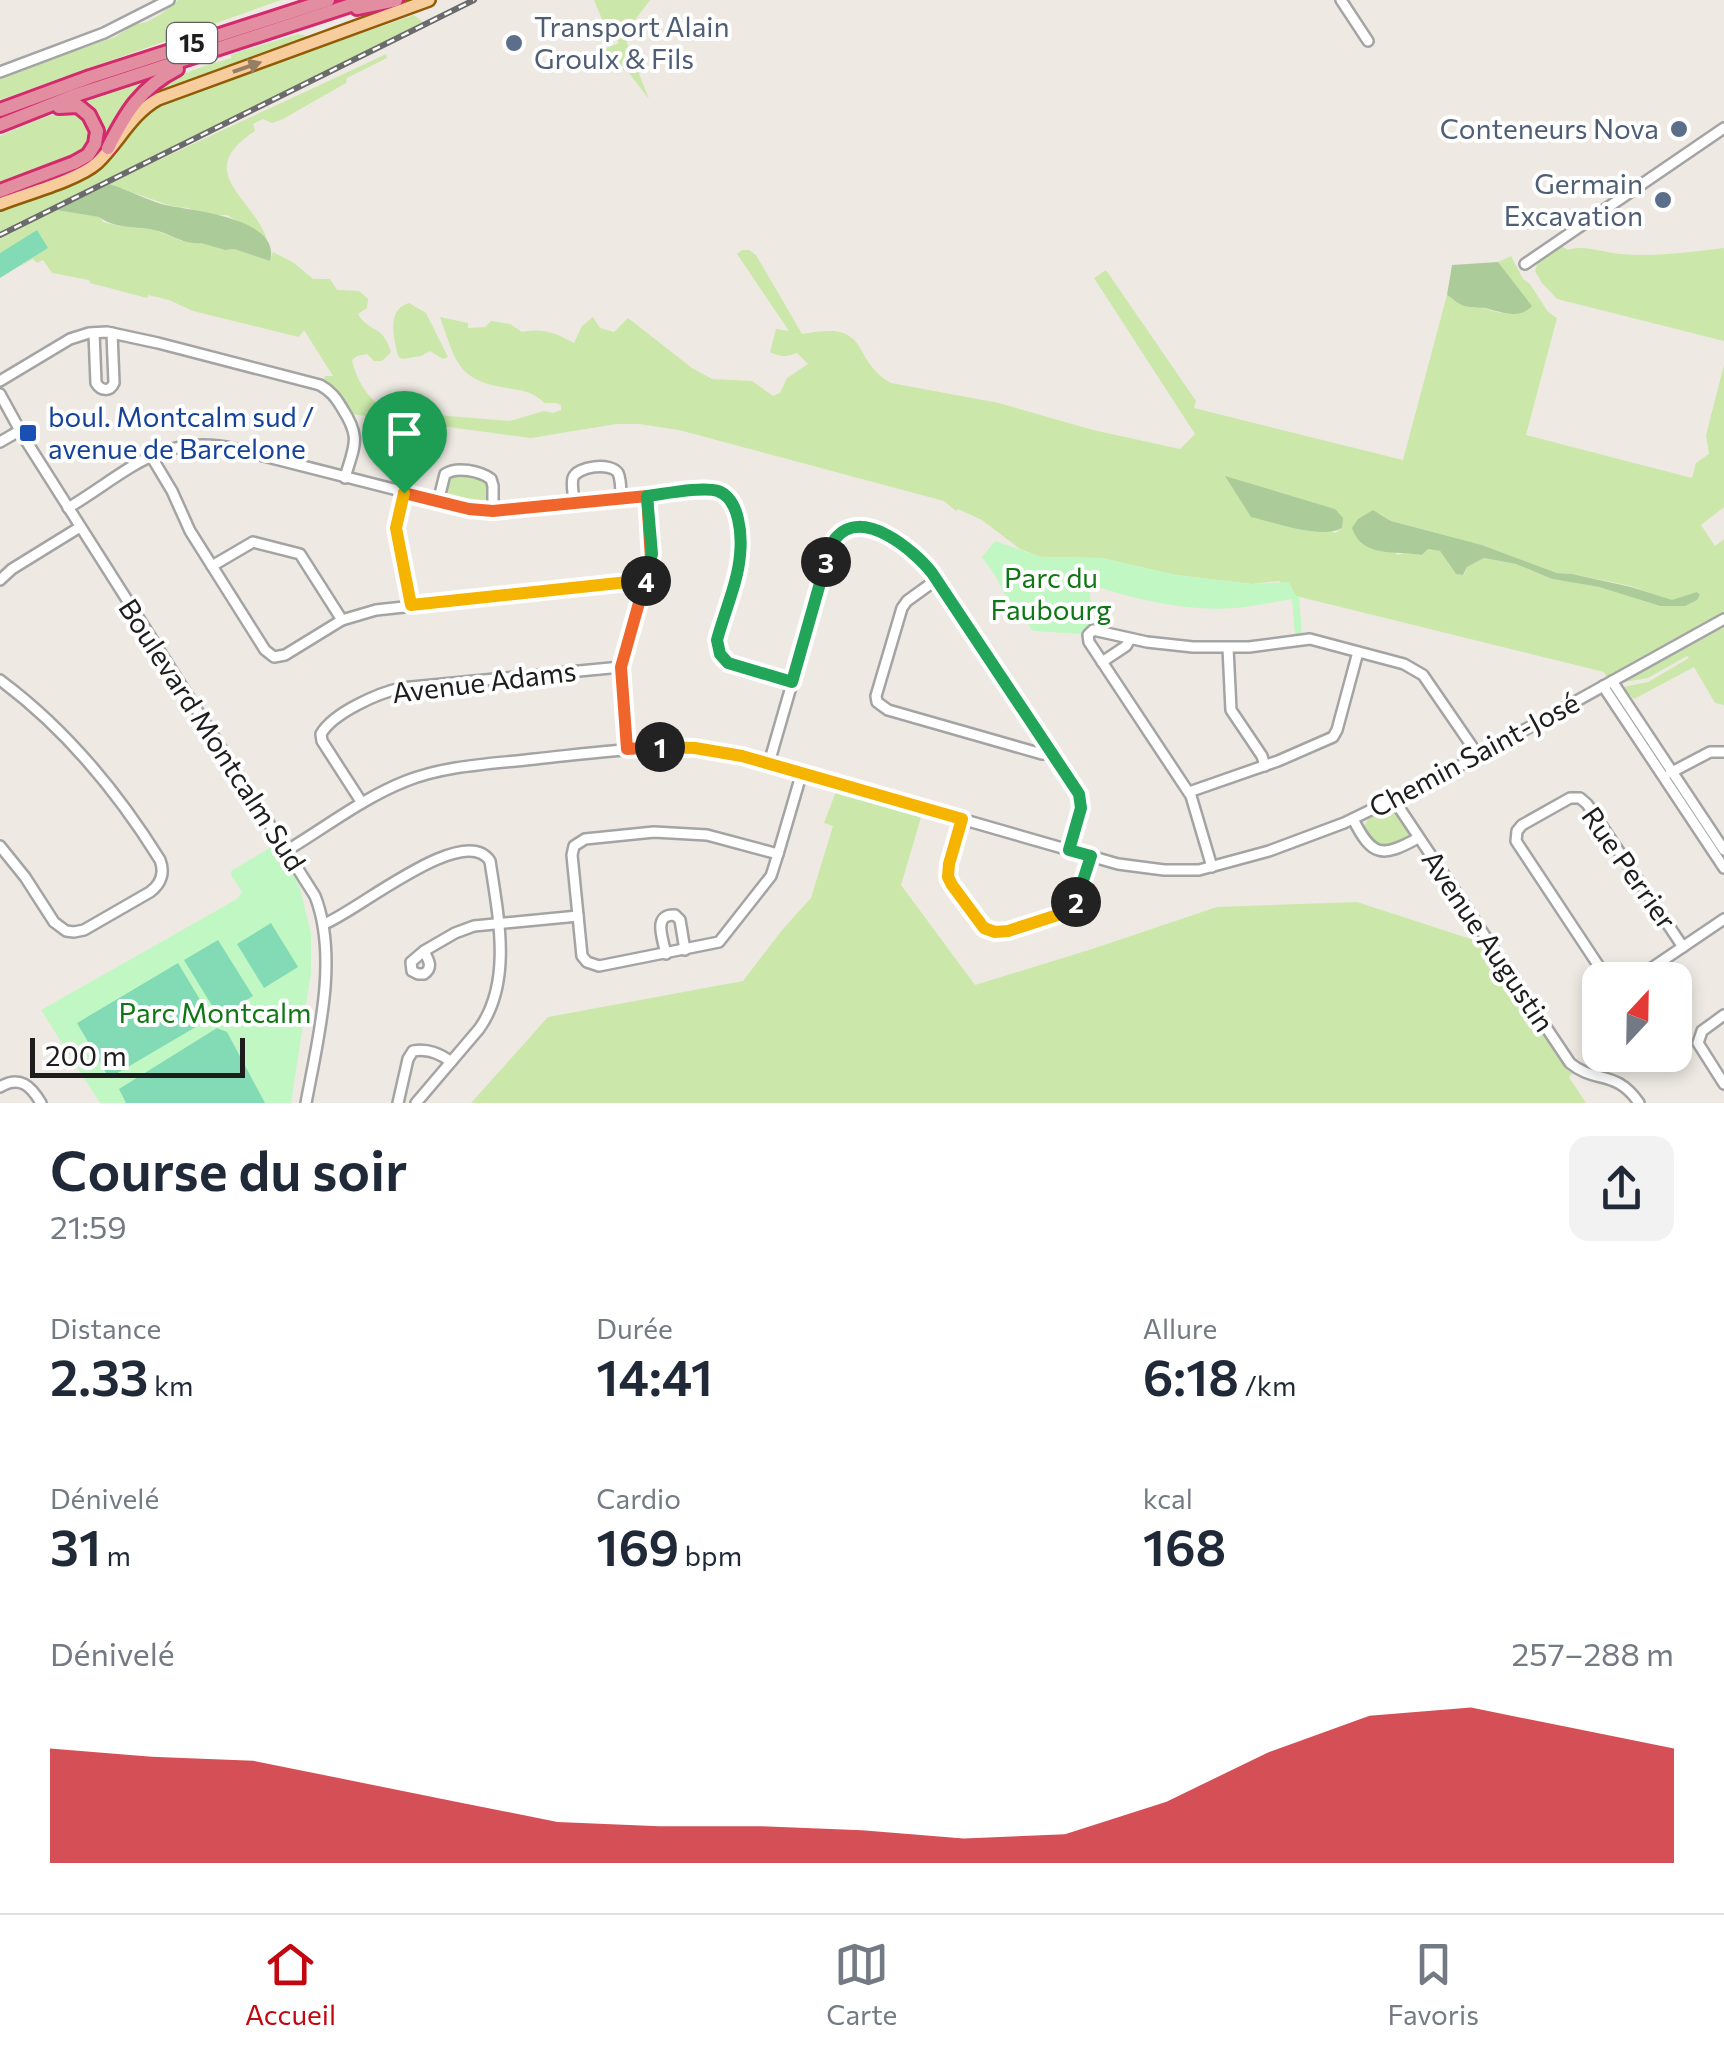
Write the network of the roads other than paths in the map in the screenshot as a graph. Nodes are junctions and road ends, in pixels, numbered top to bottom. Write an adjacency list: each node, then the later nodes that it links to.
1 (169, 0): 12 (street)
2 (299, 0): 9 (highway)
3 (328, 0): 9 (highway, 15)
4 (366, 0): 8 (highway, 15)
5 (396, 0): 8 (highway)
6 (429, 0): 17 (main road, one-way to 6)
7 (1344, 1): 10 (street)
8 (320, 16): 11 (highway, 15)
9 (266, 18): 13 (highway, 15)
10 (1368, 42)
11 (220, 50): 14 (highway, 15); 17 (highway)
12 (0, 72)
13 (0, 110)
14 (36, 110): 15 (highway, 15); 18 (highway)
15 (0, 125)
16 (1724, 128): 20 (street)
17 (108, 148): 19 (main road)
18 (0, 191)
19 (0, 204)
20 (1525, 264)
21 (94, 332): 22 (street); 22 (street); 23 (street)
22 (112, 333): 28 (street)
23 (0, 381)
24 (0, 394): 25 (street, Boulevard Montcalm Sud)
25 (19, 430): 26 (street); 34 (street, Boulevard Montcalm Sud)
26 (0, 442)
27 (152, 456): 28 (street); 34 (street); 37 (street)
28 (346, 478): 29 (street)
29 (404, 493): 32 (street); 41 (street)
30 (647, 496): 31 (street); 40 (street); 50 (street)
31 (621, 498): 33 (street); 33 (street)
32 (438, 502): 35 (street); 35 (street)
33 (574, 503): 35 (street)
34 (68, 508): 36 (street, Boulevard Montcalm Sud)
35 (493, 511)
36 (80, 527): 38 (street); 69 (street, Boulevard Montcalm Sud)
37 (212, 566): 43 (street); 43 (street)
38 (0, 580)
39 (936, 580): 50 (street); 54 (street); 54 (street)
40 (644, 586): 41 (street); 48 (street)
41 (411, 605): 43 (street)
42 (1724, 619): 51 (street, Chemin Saint-José)
43 (342, 620)
44 (1130, 639): 45 (street); 47 (street); 47 (street)
45 (1228, 648): 46 (street); 57 (street)
46 (1358, 652): 55 (street); 57 (street)
47 (1102, 662): 60 (street)
48 (621, 667): 52 (street); 62 (street, Avenue Adams)
49 (0, 680): 66 (street)
50 (792, 682): 56 (street)
51 (1607, 684): 55 (street, Chemin Saint-José); 59 (street)
52 (627, 749): 56 (street, Chemin Saint-José); 62 (street, Chemin Saint-José)
53 (1724, 752): 59 (street)
54 (1052, 753): 67 (street)
55 (1478, 755): 61 (street, Chemin Saint-José)
56 (769, 763): 58 (street, Chemin Saint-José)
57 (1265, 766): 60 (street)
58 (802, 772): 64 (street, Chemin Saint-José); 70 (street)
59 (1668, 775): 68 (street); 73 (street)
60 (1189, 792): 72 (street)
61 (1394, 800): 63 (street, Chemin Saint-José); 65 (street, Avenue Augustin)
62 (362, 803): 69 (street, Chemin Saint-José)
63 (1354, 818): 65 (street); 72 (street, Chemin Saint-José)
64 (962, 819): 67 (street, Chemin Saint-José); 71 (street)
65 (1418, 838): 92 (street, Avenue Augustin)
66 (0, 846)
67 (1069, 850): 71 (street, Chemin Saint-José)
68 (1724, 850)
69 (286, 851): 77 (street, Boulevard Montcalm Sud)
70 (778, 854): 74 (street); 79 (street)
71 (1091, 856): 72 (street, Chemin Saint-José)
72 (1212, 867)
73 (1724, 868)
74 (578, 916): 76 (street); 81 (street)
75 (1724, 919): 78 (street, Rue Perrier)
76 (497, 923): 77 (street); 80 (street); 85 (street)
77 (324, 924): 89 (street, Boulevard Montcalm Sud)
78 (1683, 947): 82 (street, Rue Perrier); 83 (street, Rue Perrier)
79 (686, 950): 81 (street); 81 (street)
80 (424, 951)
81 (666, 954)
82 (1596, 962)
83 (1661, 962)
84 (1724, 1015): 86 (street)
85 (451, 1062): 90 (street); 91 (street)
86 (1724, 1084)
87 (0, 1086): 88 (street)
88 (41, 1103)
89 (306, 1103)
90 (398, 1103)
91 (416, 1103)
92 (1639, 1103)

